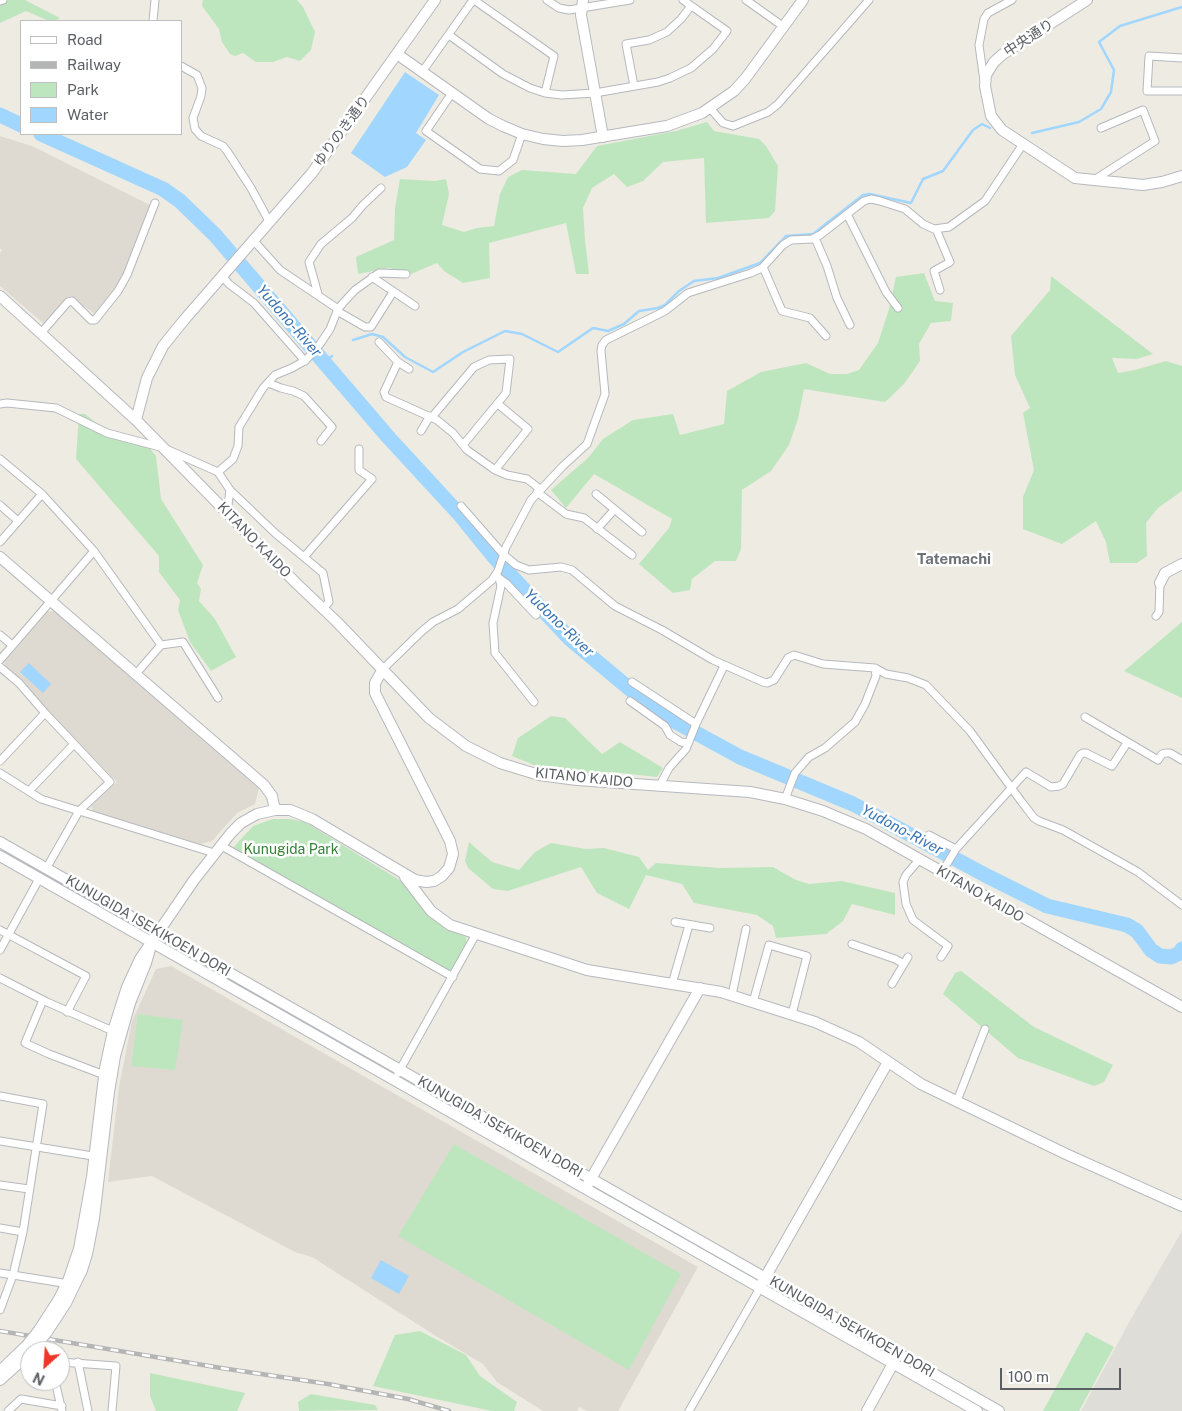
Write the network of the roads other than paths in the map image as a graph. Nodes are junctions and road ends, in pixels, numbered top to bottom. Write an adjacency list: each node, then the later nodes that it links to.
1 (155, 0): 14 (street)
2 (435, 0): 17 (street, ゆりのき通り)
3 (474, 0): 16 (street); 26 (street)
4 (547, 0): 12 (street)
5 (630, 0): 12 (street)
6 (683, 0): 13 (street)
7 (746, 0): 15 (street)
8 (803, 0): 15 (street)
9 (869, 0): 27 (street)
10 (1012, 0): 22 (street)
11 (1087, 0): 22 (street, 中央通り)
12 (582, 4): 24 (street)
13 (691, 6): 21 (street); 21 (street)
14 (153, 20)
15 (784, 27): 27 (street)
16 (448, 35): 20 (street); 26 (street)
17 (397, 54): 20 (street); 37 (street, ゆりのき通り)
18 (1182, 58): 23 (street)
19 (183, 70): 37 (street)
20 (422, 72): 25 (street)
21 (634, 86): 24 (street)
22 (985, 86): 31 (street)
23 (1182, 91)
24 (595, 92): 26 (street); 30 (street)
25 (452, 93): 29 (street); 29 (street)
26 (545, 93)
27 (710, 108): 30 (street)
28 (1100, 128): 33 (street)
29 (522, 134): 30 (street)
30 (603, 137)
31 (1023, 144): 33 (street); 38 (street)
32 (1182, 176): 33 (street)
33 (1094, 180)
34 (381, 188): 47 (street)
35 (155, 203): 53 (street)
36 (847, 214): 38 (street); 39 (street); 50 (street)
37 (270, 223): 40 (street, ゆりのき通り)
38 (936, 229): 45 (street)
39 (815, 238): 41 (street); 52 (street)
40 (254, 241): 43 (street, ゆりのき通り); 47 (street)
41 (763, 267): 54 (street); 73 (street)
42 (406, 274): 44 (street)
43 (222, 276): 56 (street); 63 (street, ゆりのき通り)
44 (372, 277): 46 (street); 51 (street)
45 (940, 290)
46 (393, 292): 49 (street); 51 (street)
47 (318, 294): 51 (street)
48 (0, 296): 53 (street, KITANO KAIDO)
49 (415, 306)
50 (898, 308)
51 (338, 310): 56 (street)
52 (850, 325)
53 (41, 333): 63 (street, KITANO KAIDO)
54 (826, 336)
55 (379, 342): 57 (street)
56 (306, 360): 59 (street)
57 (398, 362): 58 (street); 62 (street)
58 (409, 369)
59 (268, 383): 65 (street); 71 (street)
60 (0, 404): 67 (street)
61 (498, 404): 62 (street); 66 (street); 70 (street)
62 (431, 416): 64 (street); 66 (street)
63 (136, 420): 67 (street, KITANO KAIDO)
64 (421, 431)
65 (321, 441)
66 (463, 445): 70 (street)
67 (164, 448): 71 (street); 79 (street, KITANO KAIDO)
68 (359, 449): 88 (street)
69 (0, 459): 74 (street)
70 (495, 470): 73 (street)
71 (218, 472): 72 (street)
72 (230, 490): 79 (street); 88 (street)
73 (538, 491): 81 (street); 85 (street)
74 (42, 494): 80 (street); 84 (street)
75 (596, 494): 78 (street)
76 (0, 505): 80 (street)
77 (461, 506): 85 (street)
78 (614, 510): 81 (street); 82 (street)
79 (227, 512): 93 (street, KITANO KAIDO)
80 (18, 521): 83 (street)
81 (597, 529): 86 (street)
82 (642, 532)
83 (0, 542)
84 (94, 551): 92 (street); 98 (street)
85 (503, 555): 90 (street); 100 (street)
86 (632, 555)
87 (0, 557): 92 (street)
88 (304, 557): 93 (street)
89 (1182, 564): 91 (street)
90 (498, 574): 94 (street); 103 (street); 108 (street)
91 (1160, 583): 95 (street)
92 (51, 601): 97 (street); 104 (street)
93 (323, 608): 103 (street, KITANO KAIDO)
94 (536, 615)
95 (1156, 616)
96 (0, 635): 97 (street)
97 (12, 645): 99 (street)
98 (161, 645): 104 (street); 106 (street)
99 (0, 660)
100 (724, 666): 102 (street); 111 (street)
101 (0, 667): 109 (street)
102 (875, 668): 119 (street); 121 (street)
103 (383, 669): 118 (street, KITANO KAIDO); 132 (street)
104 (135, 675): 122 (street)
105 (632, 682): 111 (street)
106 (218, 698)
107 (630, 701): 112 (street)
108 (534, 702)
109 (44, 713): 114 (street); 116 (street)
110 (1085, 717): 113 (street)
111 (695, 725): 112 (street)
112 (689, 741): 118 (street)
113 (1127, 743): 115 (street); 119 (street)
114 (74, 744): 120 (street); 123 (street)
115 (1182, 760)
116 (0, 761)
117 (0, 773): 120 (street)
118 (660, 786): 121 (street, KITANO KAIDO)
119 (1011, 788): 127 (street); 134 (street)
120 (29, 791): 123 (street)
121 (785, 799): 129 (street, KITANO KAIDO)
122 (275, 810): 126 (street); 132 (street)
123 (79, 811): 126 (street); 130 (street)
124 (929, 835): 127 (street)
125 (0, 842): 130 (street, KUNUGIDA ISEKIKOEN DORI)
126 (217, 849): 140 (street); 147 (street)
127 (955, 850): 131 (street)
128 (0, 856): 133 (street, KUNUGIDA ISEKIKOEN DORI)
129 (919, 860): 131 (street, KITANO KAIDO); 146 (street)
130 (46, 868): 140 (street, KUNUGIDA ISEKIKOEN DORI)
131 (942, 872): 155 (street, KITANO KAIDO)
132 (404, 876): 141 (street)
133 (39, 879): 142 (street); 143 (street, KUNUGIDA ISEKIKOEN DORI)
134 (1182, 905)
135 (674, 922): 136 (street)
136 (689, 924): 137 (street); 149 (street)
137 (710, 928)
138 (746, 929): 152 (street)
139 (0, 930): 142 (street)
140 (158, 932): 143 (street); 161 (street, KUNUGIDA ISEKIKOEN DORI)
141 (476, 934): 147 (street); 149 (street)
142 (9, 935): 145 (street); 156 (street)
143 (152, 943): 159 (street); 163 (street, KUNUGIDA ISEKIKOEN DORI)
144 (852, 944): 150 (street)
145 (0, 950)
146 (941, 957)
147 (453, 977): 161 (street)
148 (0, 978): 153 (street)
149 (672, 984): 151 (street)
150 (892, 984)
151 (700, 988): 152 (street); 169 (street)
152 (732, 995): 154 (street)
153 (43, 1000): 156 (street); 162 (street)
154 (753, 1002): 157 (street); 157 (street)
155 (1182, 1007)
156 (67, 1012): 159 (street)
157 (792, 1014): 160 (street)
158 (985, 1029): 165 (street)
159 (116, 1032): 162 (street)
160 (888, 1062): 165 (street); 178 (street)
161 (400, 1070): 163 (street); 169 (street, KUNUGIDA ISEKIKOEN DORI)
162 (107, 1076): 168 (street)
163 (394, 1080): 172 (street, KUNUGIDA ISEKIKOEN DORI)
164 (0, 1096): 167 (street)
165 (957, 1101): 173 (street)
166 (0, 1140): 167 (street)
167 (37, 1146): 168 (street); 171 (street)
168 (98, 1157): 179 (street)
169 (591, 1179): 172 (street); 178 (street, KUNUGIDA ISEKIKOEN DORI)
170 (0, 1184): 171 (street)
171 (29, 1189): 175 (street)
172 (586, 1189): 180 (street, KUNUGIDA ISEKIKOEN DORI)
173 (1182, 1206)
174 (0, 1228): 175 (street)
175 (23, 1232): 177 (street)
176 (0, 1273): 177 (street)
177 (13, 1275): 179 (street); 181 (street)
178 (765, 1278): 180 (street); 183 (street, KUNUGIDA ISEKIKOEN DORI)
179 (71, 1284): 182 (street, bridge)
180 (760, 1288): 188 (street, KUNUGIDA ISEKIKOEN DORI); 196 (street)
181 (0, 1310)
182 (36, 1341)
183 (899, 1354): 188 (street); 199 (street, KUNUGIDA ISEKIKOEN DORI)
184 (20, 1357): 189 (street)
185 (20, 1360): 190 (street)
186 (70, 1362): 187 (street)
187 (78, 1362): 194 (street); 195 (street)
188 (893, 1364): 197 (street); 198 (street, KUNUGIDA ISEKIKOEN DORI)
189 (0, 1371)
190 (0, 1380)
191 (58, 1391): 192 (street)
192 (62, 1409): 193 (street)
193 (8, 1411)
194 (88, 1411)
195 (112, 1411)
196 (689, 1411)
197 (867, 1411)
198 (977, 1411)
199 (999, 1411)

